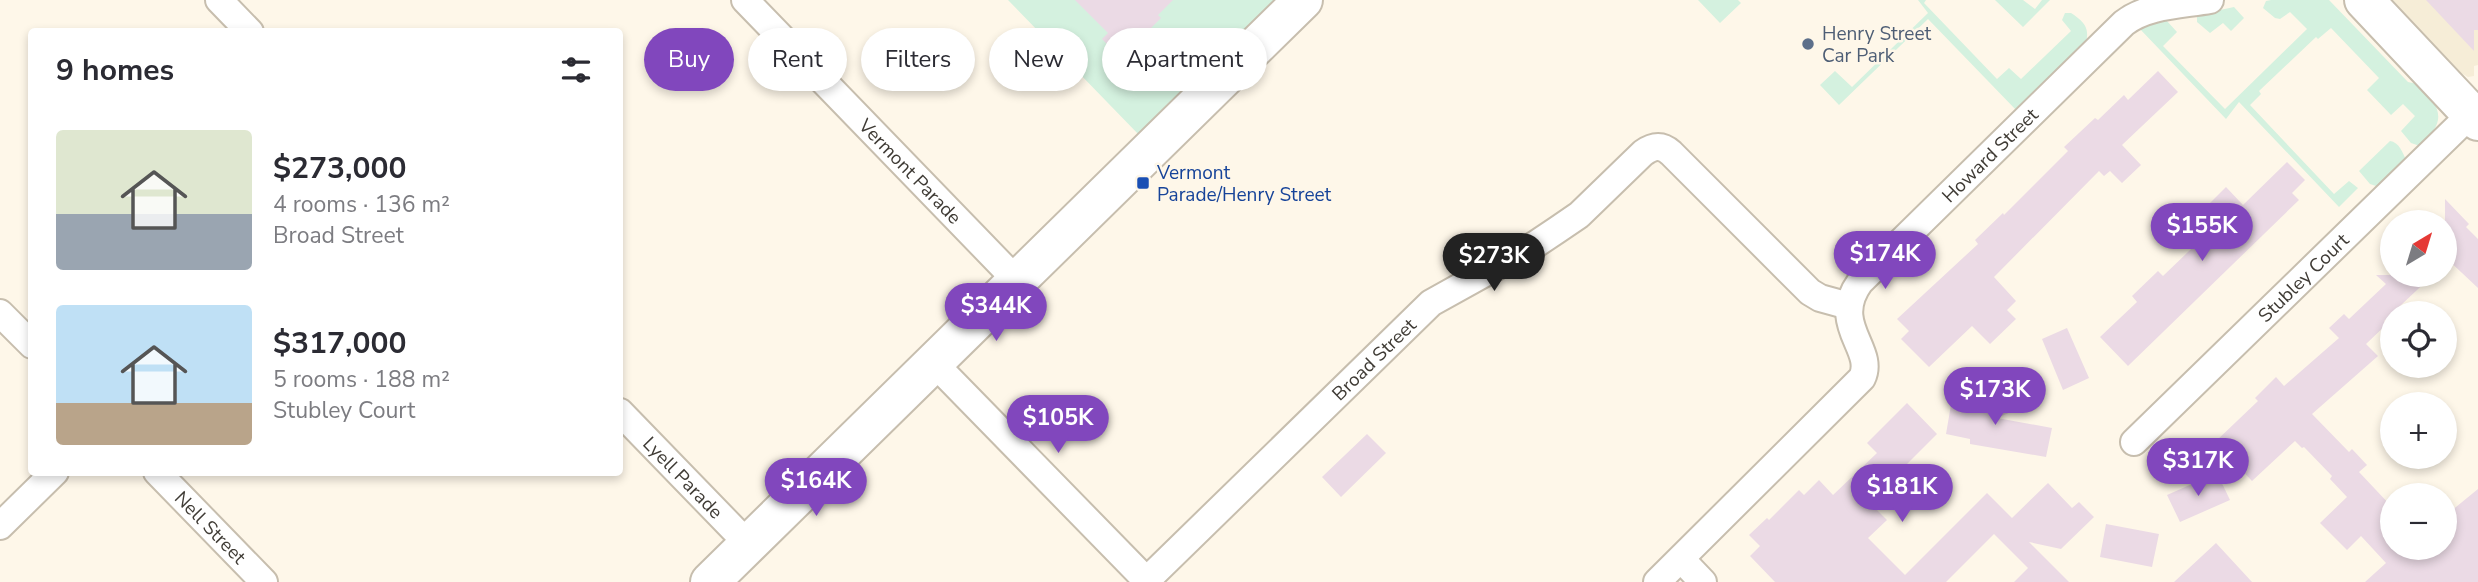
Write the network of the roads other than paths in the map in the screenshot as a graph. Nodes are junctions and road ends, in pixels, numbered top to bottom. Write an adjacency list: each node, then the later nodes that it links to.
1 (219, 0): 6 (street)
2 (745, 0): 8 (street, Vermont Parade)
3 (1303, 0): 8 (street)
4 (2210, 0): 9 (street, Howard Street)
5 (2364, 0): 7 (street)
6 (246, 28)
7 (2474, 117): 14 (street, Stubley Court)
8 (1017, 281): 12 (street)
9 (1849, 306): 19 (street); 20 (street, Broad Street)
10 (0, 313): 11 (street)
11 (28, 341)
12 (933, 362): 18 (street); 20 (street)
13 (623, 415): 18 (street, Lyell Parade)
14 (2134, 442)
15 (51, 476): 17 (street)
16 (161, 476): 21 (street, Nell Street)
17 (0, 526)
18 (748, 544): 22 (street)
19 (1681, 559): 23 (street); 24 (street)
20 (1147, 581)
21 (264, 582)
22 (710, 582)
23 (1657, 582)
24 (1703, 582)

